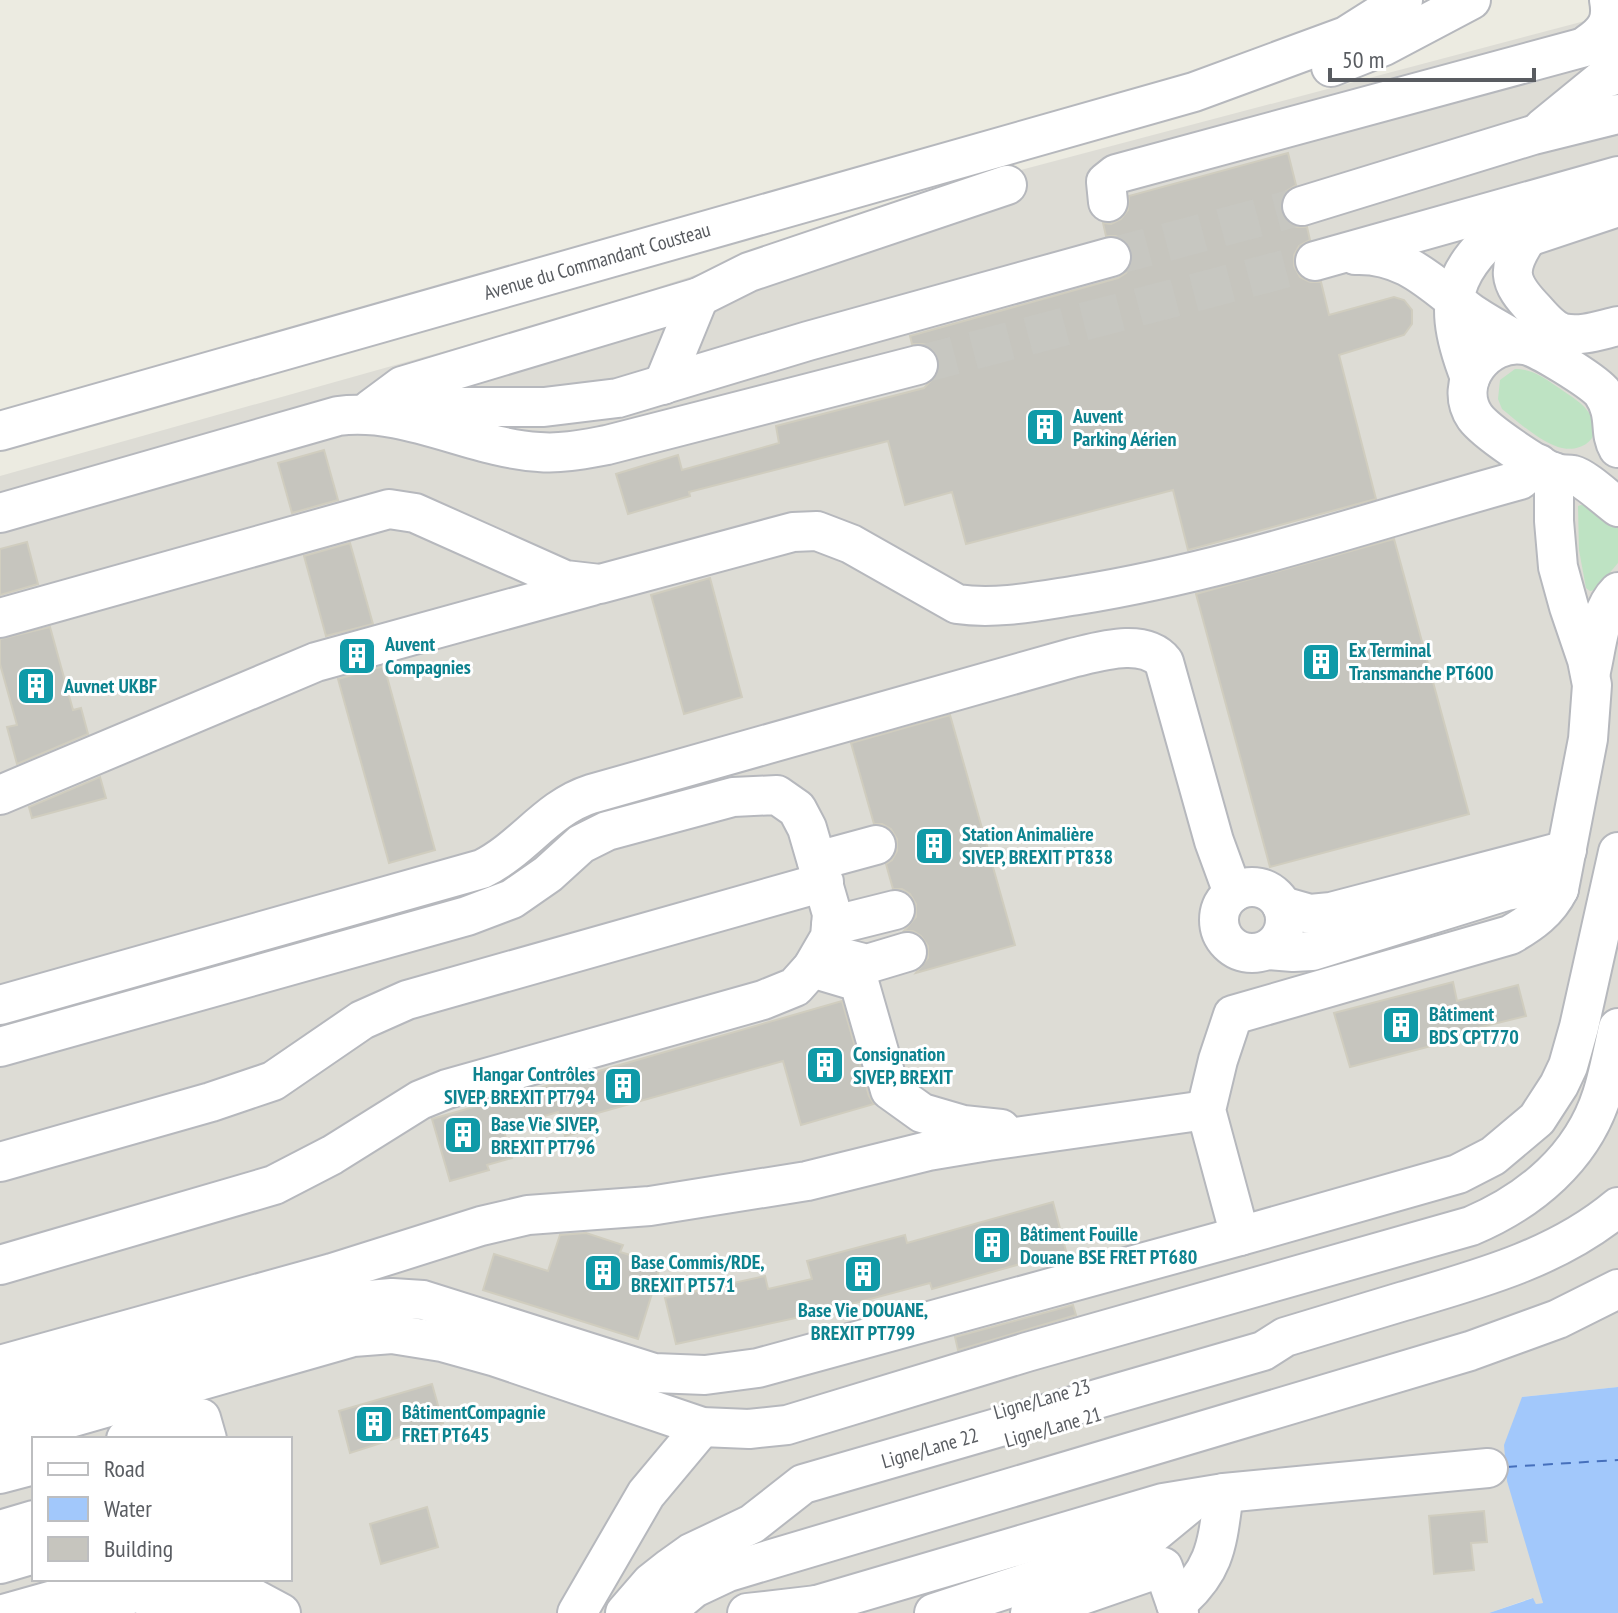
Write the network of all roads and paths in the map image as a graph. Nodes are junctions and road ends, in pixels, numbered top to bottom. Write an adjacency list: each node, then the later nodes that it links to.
1 (1403, 0): 6 (street, Avenue du Commandant Cousteau)
2 (1471, 0): 6 (street, Avenue du Commandant Cousteau)
3 (1609, 0): 4 (street)
4 (1603, 41): 11 (street)
5 (1618, 74): 8 (street)
6 (1194, 92): 25 (street, Avenue du Commandant Cousteau)
7 (1618, 114): 8 (street)
8 (1533, 135): 12 (street)
9 (1618, 176): 14 (street)
10 (1007, 185): 16 (street)
11 (1108, 202)
12 (1302, 206)
13 (1618, 207): 14 (street)
14 (1532, 217): 17 (street); 17 (street); 18 (street)
15 (1111, 257): 23 (street)
16 (699, 297): 23 (street); 24 (street)
17 (1454, 299): 19 (street); 22 (street)
18 (1618, 326)
19 (1526, 345): 22 (street); 26 (street)
20 (918, 365): 24 (street)
21 (1618, 375): 26 (street)
22 (1470, 378): 27 (street)
23 (663, 385): 24 (street)
24 (366, 413): 29 (street)
25 (0, 431)
26 (1616, 433): 27 (street)
27 (1556, 471): 28 (street); 30 (street); 33 (street)
28 (1618, 507)
29 (0, 513)
30 (600, 584): 32 (street); 34 (street)
31 (1618, 592): 33 (street)
32 (0, 618)
33 (1591, 674): 36 (street)
34 (0, 795)
35 (876, 845): 38 (street)
36 (1567, 850): 39 (street); 41 (street)
37 (1618, 852): 53 (street)
38 (821, 871): 43 (street); 48 (street); 51 (street)
39 (1559, 889): 44 (street); 49 (street)
40 (1233, 893): 41 (street); 44 (street); 46 (street)
41 (1282, 906): 44 (street)
42 (895, 910): 43 (street)
43 (822, 949): 45 (street); 50 (street); 54 (street)
44 (1267, 950)
45 (907, 952)
46 (0, 1005)
47 (1618, 1028): 58 (street)
48 (0, 1047)
49 (1206, 1110): 50 (street); 53 (street)
50 (1060, 1132): 56 (street)
51 (0, 1162)
52 (1618, 1207): 89 (street, Ligne/Lane 22)
53 (1240, 1236): 57 (street)
54 (0, 1265)
55 (1618, 1289): 90 (street)
56 (0, 1365)
57 (0, 1403)
58 (702, 1427): 61 (street); 84 (street)
59 (133, 1437): 60 (street)
60 (206, 1437)
61 (0, 1438)
62 (32, 1466): 64 (street)
63 (1488, 1468): 65 (street)
64 (0, 1474)
65 (1212, 1495): 81 (street); 83 (street); 92 (street)
66 (32, 1504): 67 (street)
67 (0, 1513)
68 (32, 1521): 69 (street)
69 (0, 1530)
70 (32, 1538): 71 (street)
71 (0, 1547)
72 (32, 1555): 73 (street)
73 (0, 1564)
74 (32, 1572): 75 (street)
75 (0, 1581)
76 (60, 1581): 82 (street)
77 (118, 1581): 85 (street)
78 (240, 1581): 80 (street)
79 (197, 1595): 80 (street); 86 (street); 87 (street); 88 (street)
80 (279, 1595)
81 (1171, 1597): 93 (street); 94 (street); 95 (street)
82 (0, 1598)
83 (806, 1609): 91 (street)
84 (572, 1611): 89 (street)
85 (7, 1613)
86 (65, 1613)
87 (128, 1613)
88 (243, 1613)
89 (625, 1613)
90 (664, 1613)
91 (747, 1613)
92 (934, 1613)
93 (1030, 1613)
94 (1071, 1613)
95 (1109, 1613)

